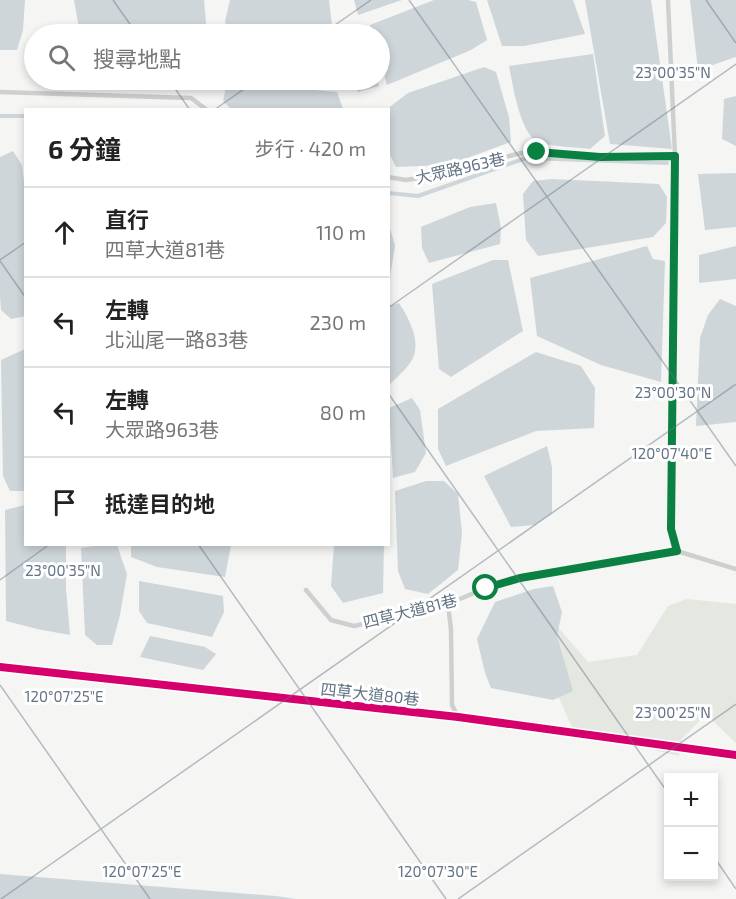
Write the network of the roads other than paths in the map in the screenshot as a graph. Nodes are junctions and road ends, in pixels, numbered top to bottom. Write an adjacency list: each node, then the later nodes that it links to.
1 (668, 0): 4 (lane)
2 (0, 92): 3 (lane)
3 (204, 108)
4 (675, 156): 5 (lane, 大眾路963巷); 6 (lane)
5 (390, 177)
6 (677, 551): 7 (lane, 四草大道81巷); 9 (lane, 四草大道81巷)
7 (736, 568)
8 (306, 590): 9 (lane, 四草大道81巷)
9 (448, 604): 11 (lane)
10 (0, 667): 11 (lane, 四草大道80巷)
11 (458, 717): 12 (lane, 四草大道80巷)
12 (736, 755)

